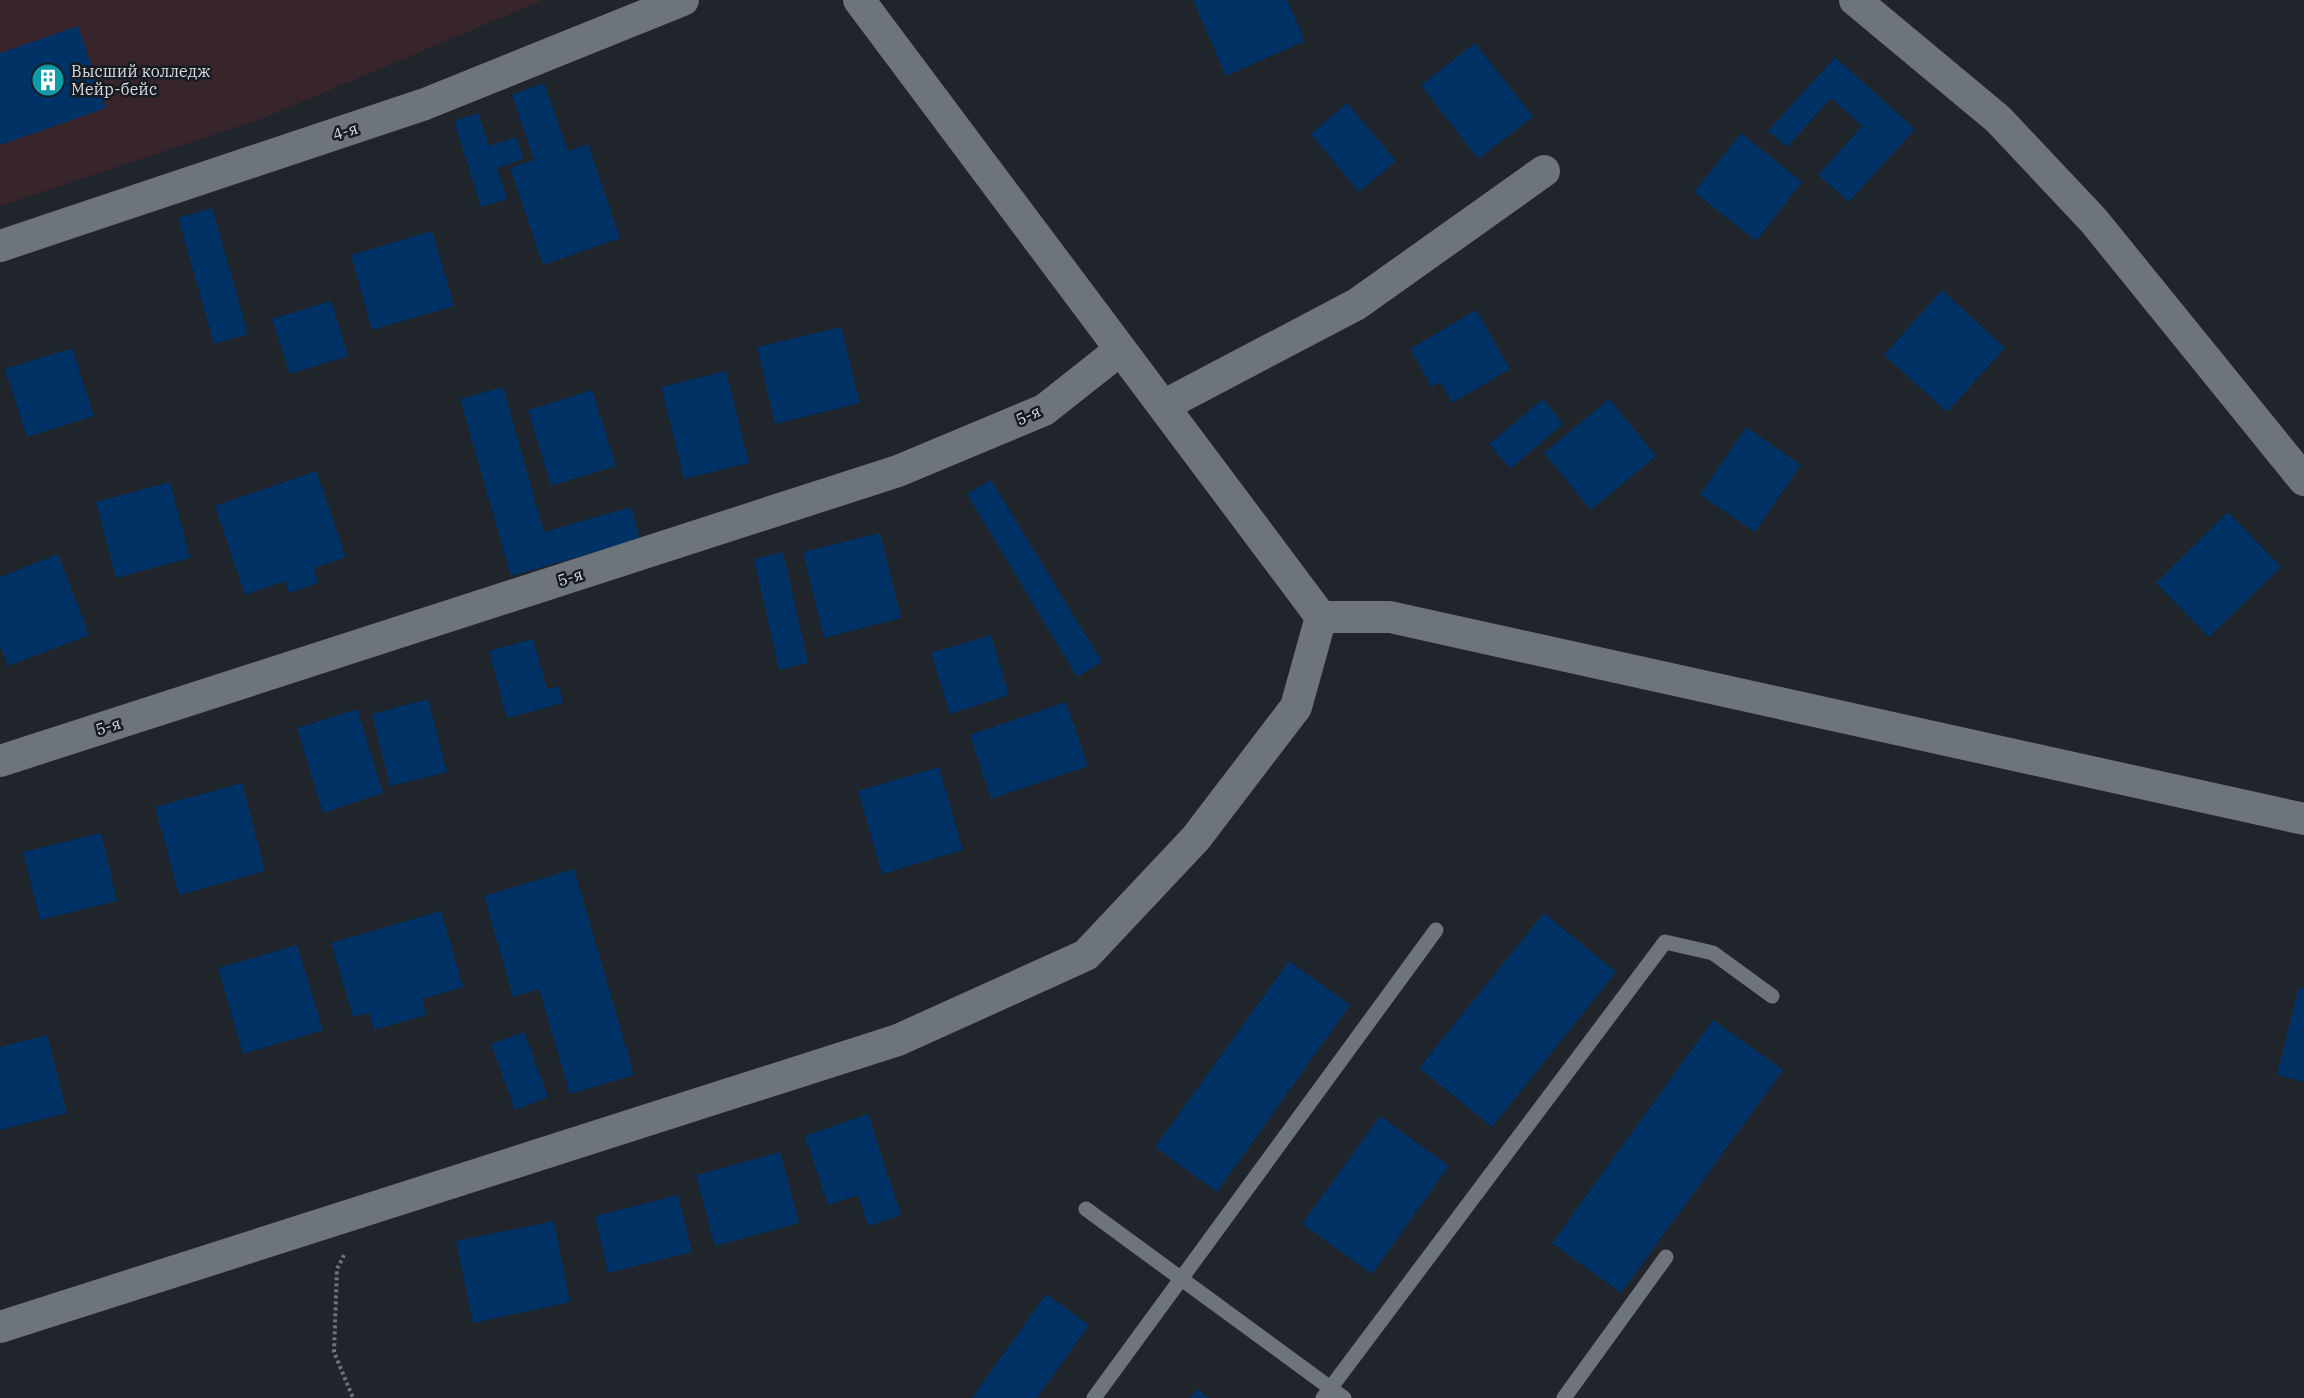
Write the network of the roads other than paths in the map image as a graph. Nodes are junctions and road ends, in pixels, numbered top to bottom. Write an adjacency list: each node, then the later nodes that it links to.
1 (683, 0): 5 (street, 4-я)
2 (859, 0): 6 (street)
3 (1855, 0): 8 (street)
4 (1544, 171): 7 (street)
5 (0, 246)
6 (1120, 350): 7 (street); 10 (street, 5-я)
7 (1163, 406): 9 (street)
8 (2304, 480)
9 (1322, 617): 11 (street); 17 (street)
10 (0, 761)
11 (2304, 819)
12 (1436, 930): 16 (lane)
13 (1772, 996): 18 (lane)
14 (1086, 1209): 16 (lane)
15 (1666, 1257): 21 (lane)
16 (1181, 1279): 18 (lane); 19 (lane)
17 (0, 1328)
18 (1327, 1393): 20 (lane)
19 (1094, 1398)
20 (1344, 1398)
21 (1564, 1398)

